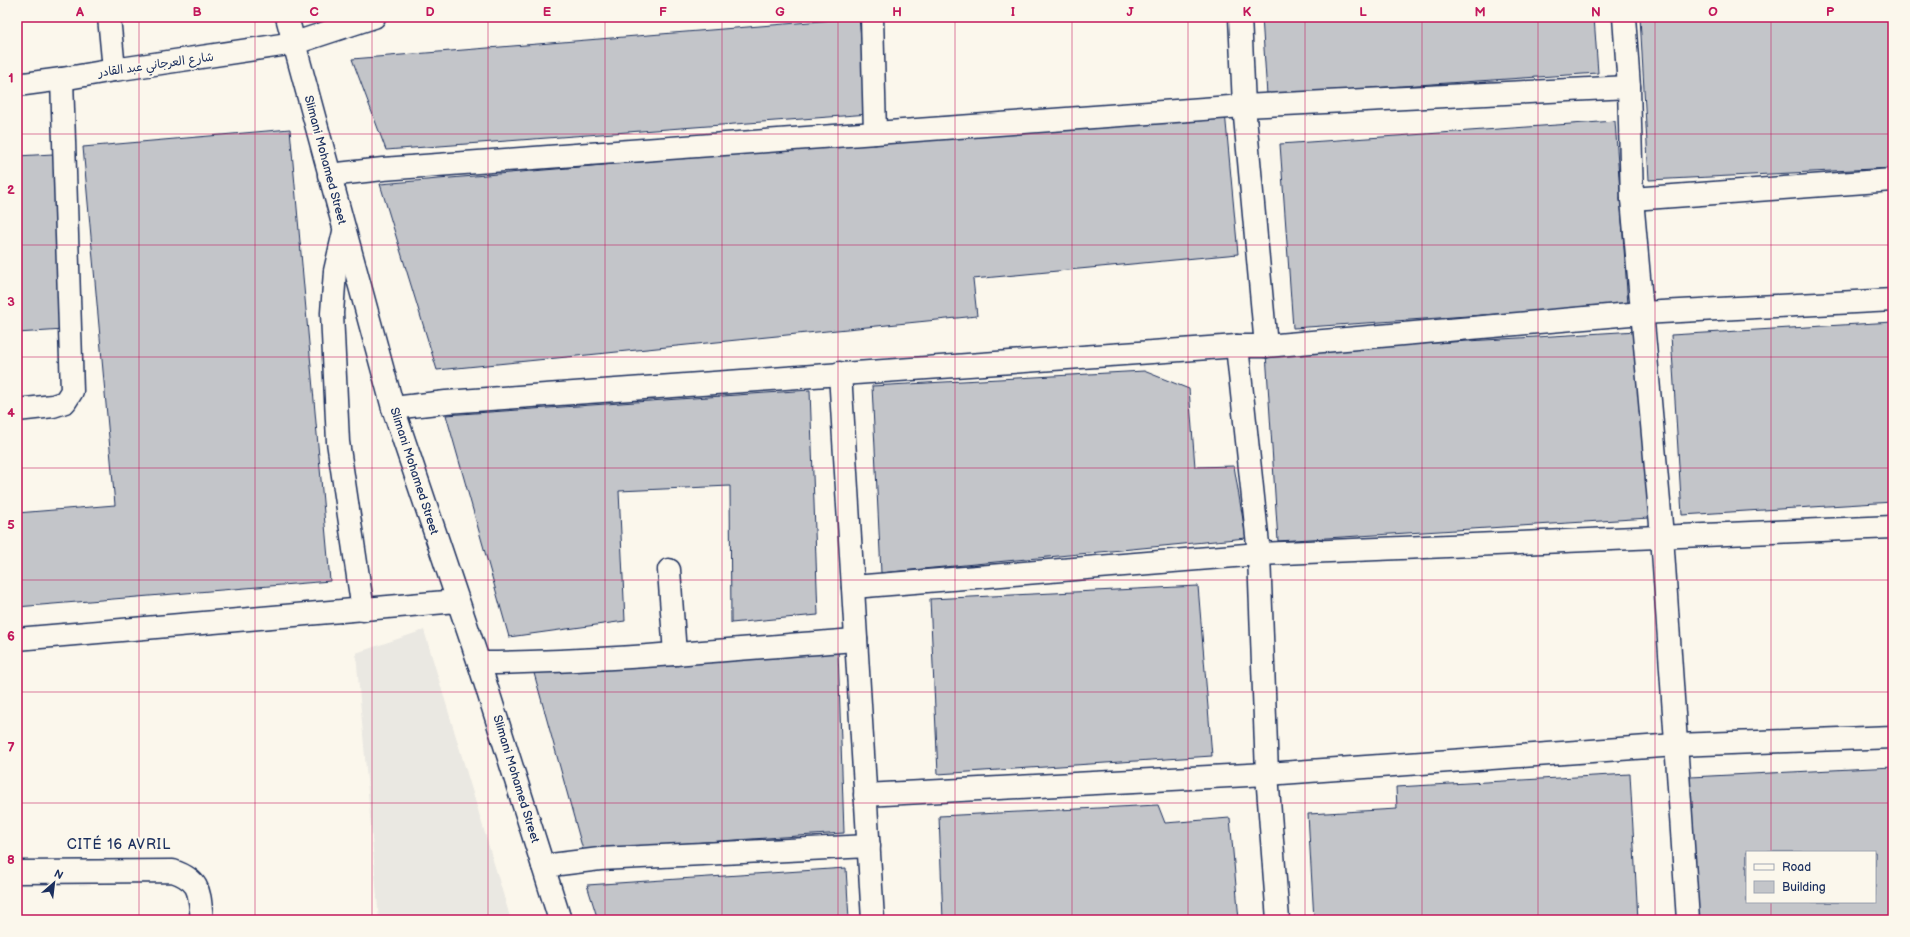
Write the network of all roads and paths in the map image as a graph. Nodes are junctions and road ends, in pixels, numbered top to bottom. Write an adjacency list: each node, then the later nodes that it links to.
1 (109, 17): 8 (street)
2 (287, 17): 7 (street, Slimani Mohamed Street)
3 (374, 17): 7 (street, شارع العرجاني عبد القادر)
4 (872, 17): 13 (street)
5 (1240, 17): 12 (street)
6 (1624, 17): 11 (street)
7 (295, 43): 8 (street, شارع العرجاني عبد القادر); 14 (street, Slimani Mohamed Street)
8 (114, 70): 9 (street, شارع العرجاني عبد القادر)
9 (62, 79): 10 (street, شارع العرجاني عبد القادر); 24 (street)
10 (17, 85)
11 (1629, 87): 12 (street); 16 (street)
12 (1244, 106): 13 (street); 21 (street)
13 (875, 133): 14 (street)
14 (329, 175): 17 (street, Slimani Mohamed Street)
15 (1893, 180): 16 (street)
16 (1632, 199): 19 (street)
17 (344, 232): 23 (street, Slimani Mohamed Street); 31 (street)
18 (1893, 300): 19 (street)
19 (1642, 312): 21 (street); 26 (street)
20 (1237, 346): 21 (street); 22 (street); 27 (street)
21 (1266, 346)
22 (840, 373): 23 (street); 29 (street)
23 (393, 408): 30 (street, Slimani Mohamed Street)
24 (17, 410)
25 (1893, 527): 26 (street)
26 (1662, 536): 27 (street); 37 (street)
27 (1259, 554): 29 (street); 38 (street)
28 (669, 570): 34 (street)
29 (853, 587): 33 (street)
30 (457, 601): 31 (street); 35 (street, Slimani Mohamed Street)
31 (363, 610): 32 (street)
32 (17, 638)
33 (856, 640): 34 (street); 39 (street)
34 (675, 654): 35 (street)
35 (479, 663): 41 (street, Slimani Mohamed Street)
36 (1893, 737): 37 (street)
37 (1676, 745): 38 (street); 47 (street)
38 (1267, 774): 39 (street); 46 (street)
39 (866, 795): 40 (street)
40 (869, 846): 41 (street); 45 (street)
41 (543, 866): 44 (street, Slimani Mohamed Street)
42 (17, 872): 43 (street)
43 (202, 920)
44 (560, 920)
45 (874, 920)
46 (1278, 920)
47 (1688, 920)

